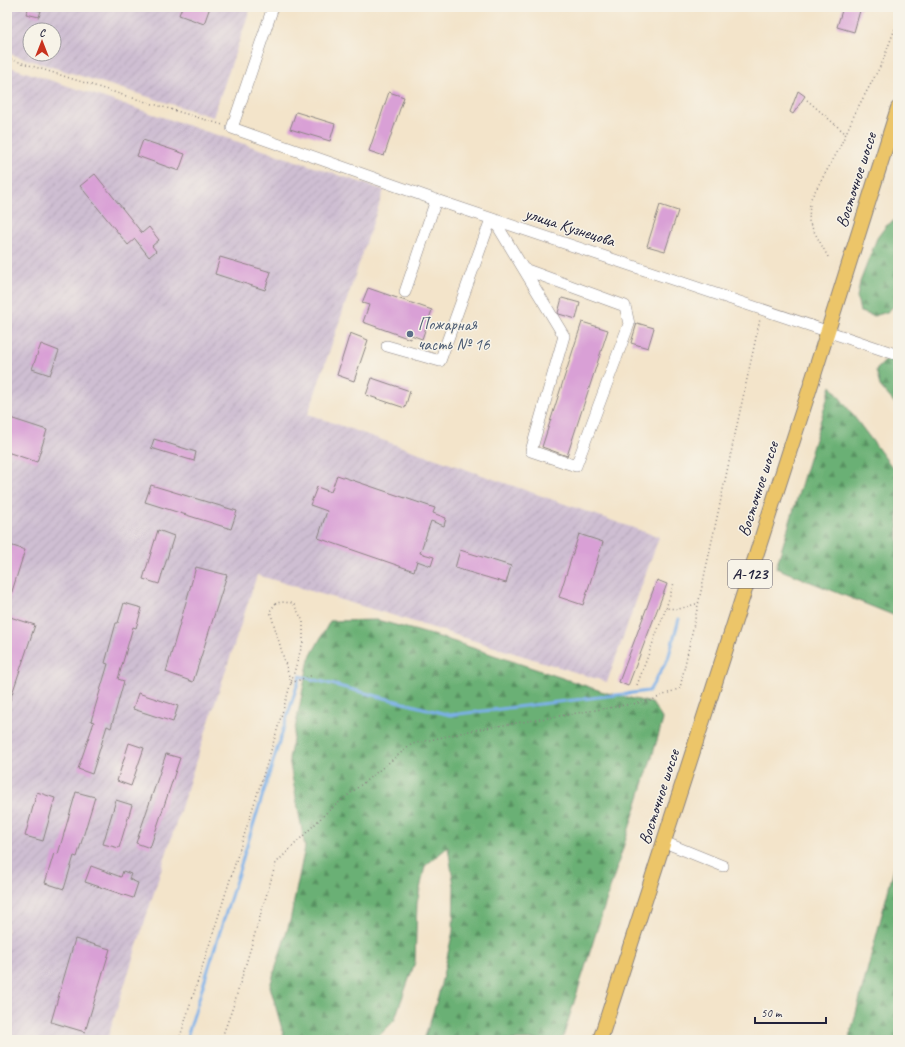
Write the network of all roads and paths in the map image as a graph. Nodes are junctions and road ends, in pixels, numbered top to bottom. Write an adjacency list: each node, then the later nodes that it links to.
1 (273, 7): 6 (street)
2 (898, 21): 7 (path)
3 (7, 58): 6 (path)
4 (806, 100): 7 (path)
5 (898, 108): 14 (main road, Восточное шоссе / А-123)
6 (232, 128): 8 (street, улица Кузнецова)
7 (846, 134): 10 (path)
8 (436, 200): 9 (street, улица Кузнецова); 12 (street)
9 (492, 219): 11 (street); 13 (street, улица Кузнецова); 15 (street)
10 (828, 257)
11 (524, 269): 11 (street)
12 (405, 292)
13 (762, 309): 14 (street, улица Кузнецова); 18 (path)
14 (828, 331): 16 (street, улица Кузнецова); 23 (main road, Восточное шоссе / А-123)
15 (387, 346)
16 (898, 355)
17 (674, 583): 19 (path)
18 (699, 603): 19 (path); 26 (path)
19 (666, 608): 22 (path)
20 (313, 675): 21 (path)
21 (291, 683): 21 (path); 25 (path)
22 (637, 685)
23 (664, 842): 24 (street); 27 (main road, Восточное шоссе / А-123)
24 (723, 866)
25 (179, 1040)
26 (221, 1040)
27 (600, 1040)

